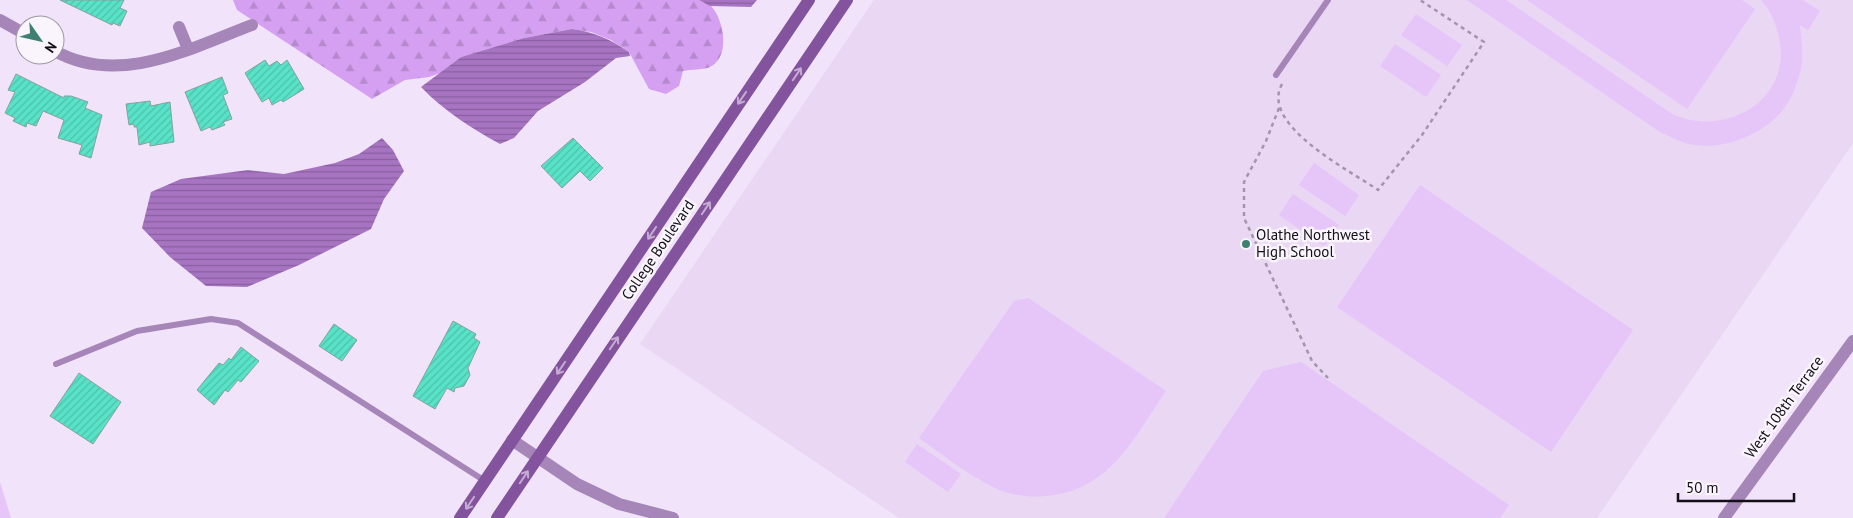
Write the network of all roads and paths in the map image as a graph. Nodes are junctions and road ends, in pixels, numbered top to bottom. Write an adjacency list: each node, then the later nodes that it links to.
1 (809, 0): 17 (main road, College Boulevard, one-way to 17)
2 (847, 0): 18 (main road, College Boulevard, one-way to 2)
3 (1328, 0): 11 (lane)
4 (1420, 0): 13 (path)
5 (0, 20): 8 (street)
6 (252, 25): 9 (street)
7 (179, 27): 9 (street)
8 (15, 28)
9 (188, 49): 10 (street)
10 (65, 54)
11 (1276, 75)
12 (1283, 82): 13 (path)
13 (1279, 108): 16 (path)
14 (1853, 341): 24 (street, West 108th Terrace)
15 (56, 364): 19 (lane)
16 (1328, 378)
17 (512, 440): 18 (street); 19 (main road, College Boulevard)
18 (538, 456): 20 (street); 22 (main road, College Boulevard, one-way to 18)
19 (485, 481): 21 (main road, College Boulevard, one-way to 21)
20 (656, 516): 23 (street)
21 (460, 518)
22 (497, 518)
23 (673, 518)
24 (1724, 518)

